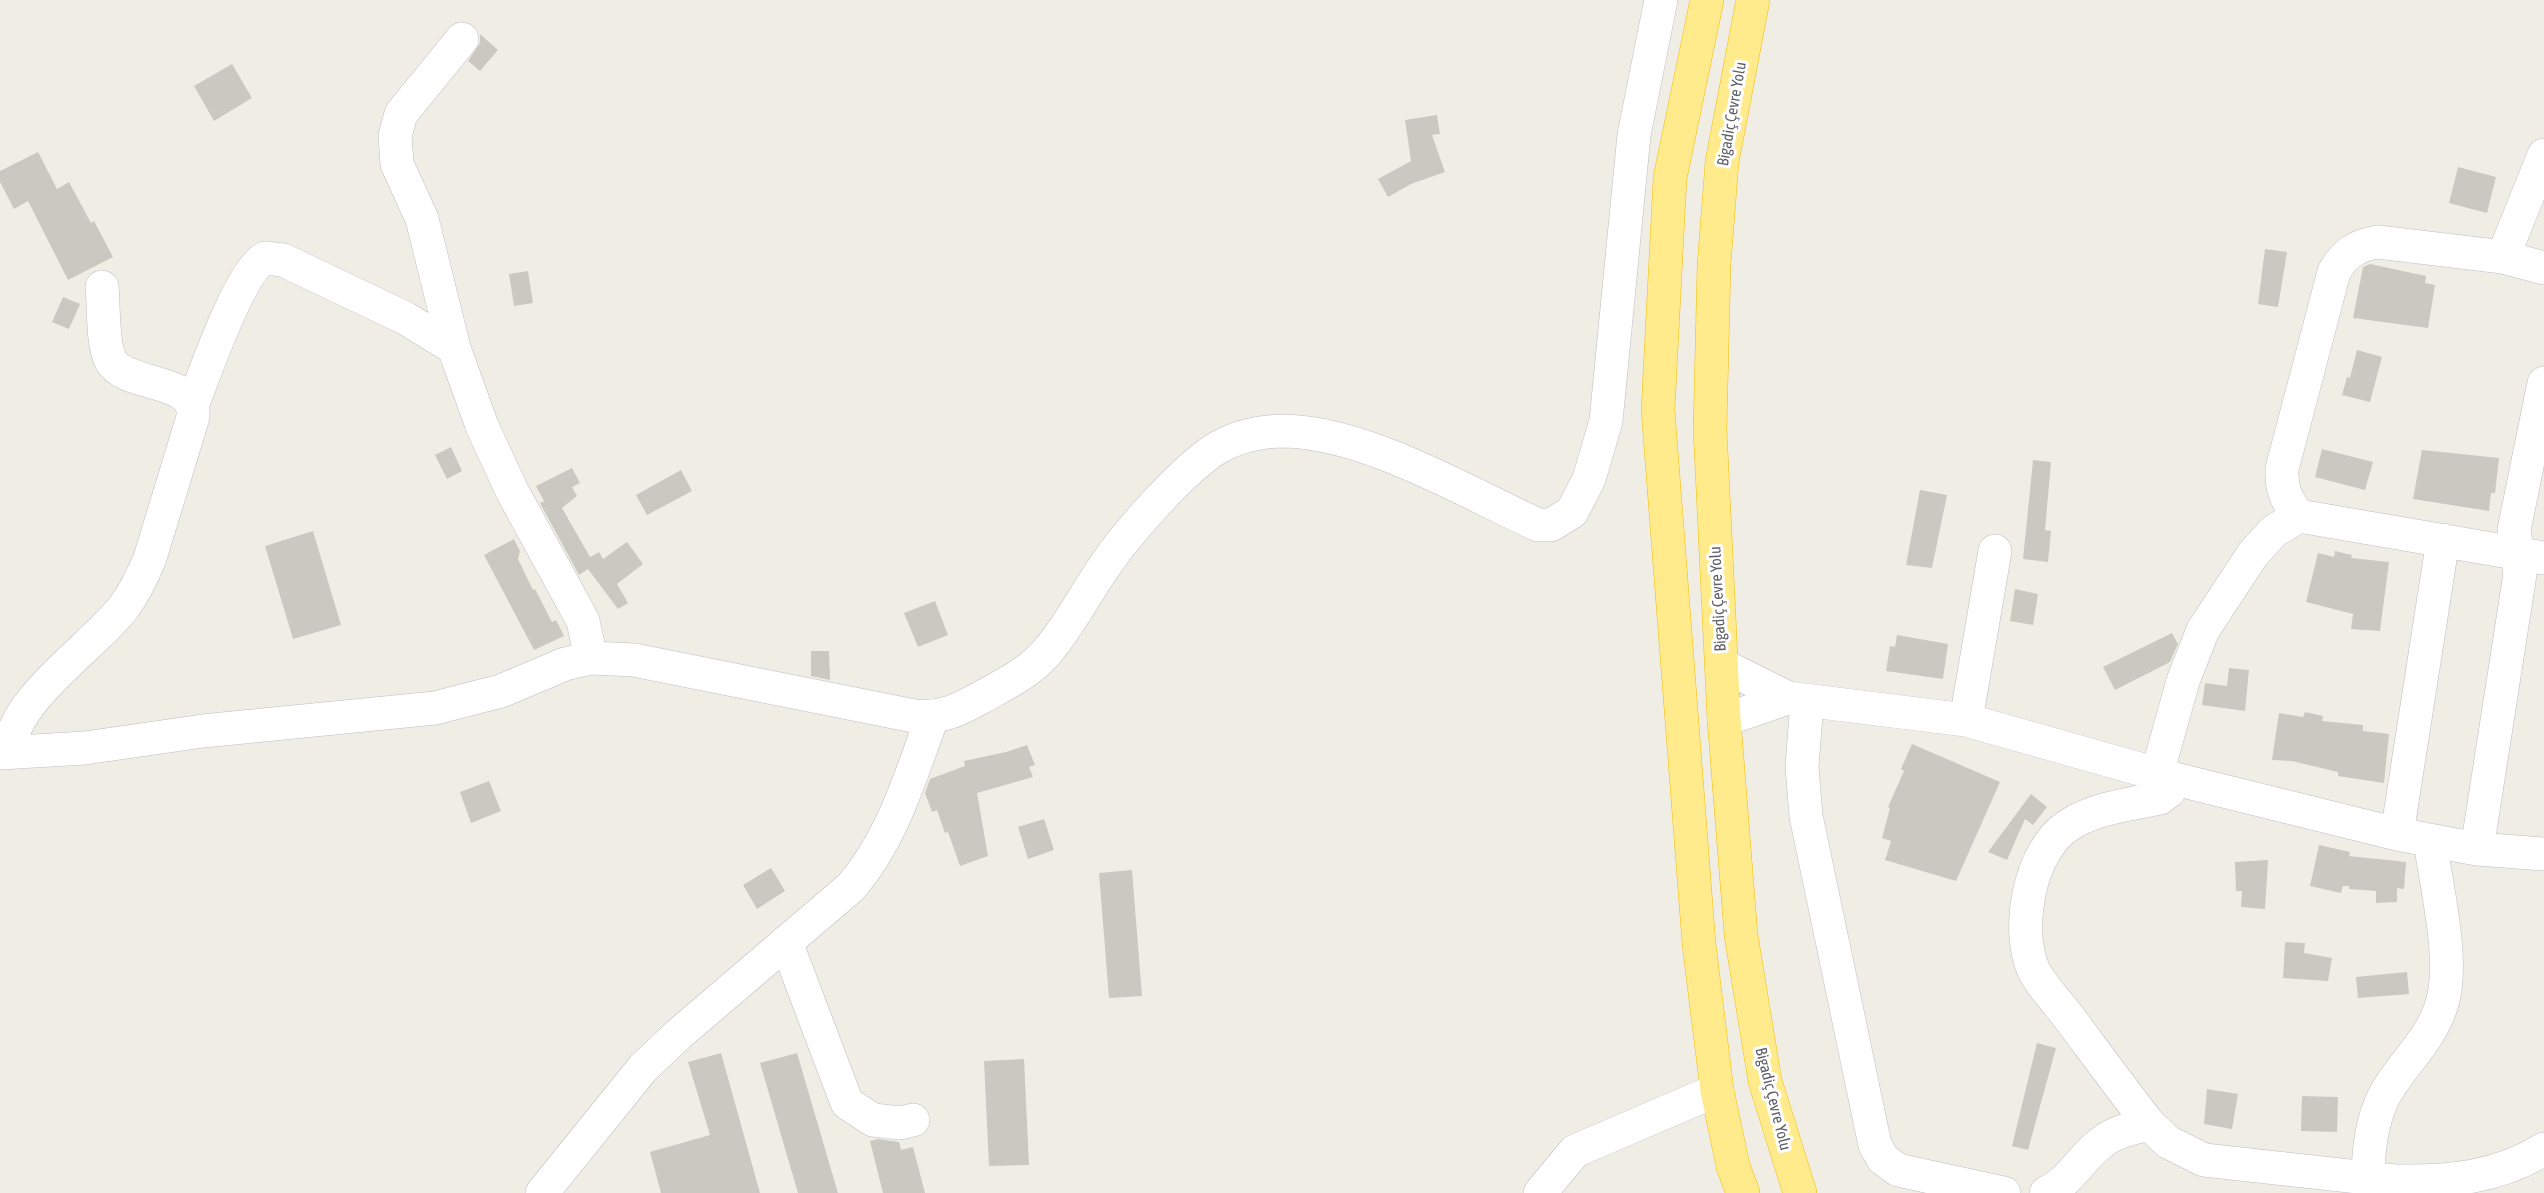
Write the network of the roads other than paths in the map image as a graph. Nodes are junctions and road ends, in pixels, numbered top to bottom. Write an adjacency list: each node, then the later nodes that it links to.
1 (1661, 0): 19 (street)
2 (1707, 0): 29 (highway)
3 (1753, 0): 17 (highway, Bigadiç Çevre Yolu)
4 (462, 39): 9 (street)
5 (2544, 155): 6 (street)
6 (2503, 257): 7 (street); 12 (street)
7 (2544, 268)
8 (102, 287): 11 (street)
9 (454, 348): 11 (street); 16 (street)
10 (2544, 383): 15 (street)
11 (193, 404): 22 (street)
12 (2299, 516): 13 (street); 23 (street)
13 (2443, 540): 15 (street); 24 (street)
14 (1995, 551): 21 (street)
15 (2530, 555): 26 (street)
16 (591, 658): 19 (street); 22 (street)
17 (1722, 665): 18 (street); 20 (highway, Bigadiç Çevre Yolu)
18 (1798, 699): 20 (street); 21 (street); 38 (street)
19 (932, 718): 28 (street)
20 (1724, 720): 37 (highway, Bigadiç Çevre Yolu)
21 (1966, 720): 23 (street)
22 (4, 752)
23 (2166, 776): 24 (street); 31 (street)
24 (2397, 834): 25 (street)
25 (2430, 840): 26 (street); 33 (street)
26 (2477, 849): 27 (street)
27 (2544, 854)
28 (786, 942): 30 (street); 34 (street)
29 (1717, 1090): 35 (street); 36 (highway)
30 (913, 1120)
31 (2149, 1124): 33 (street); 39 (street)
32 (2544, 1149): 33 (street)
33 (2368, 1179)
34 (542, 1193)
35 (1540, 1193)
36 (1743, 1193)
37 (1800, 1193)
38 (2004, 1193)
39 (2046, 1193)

